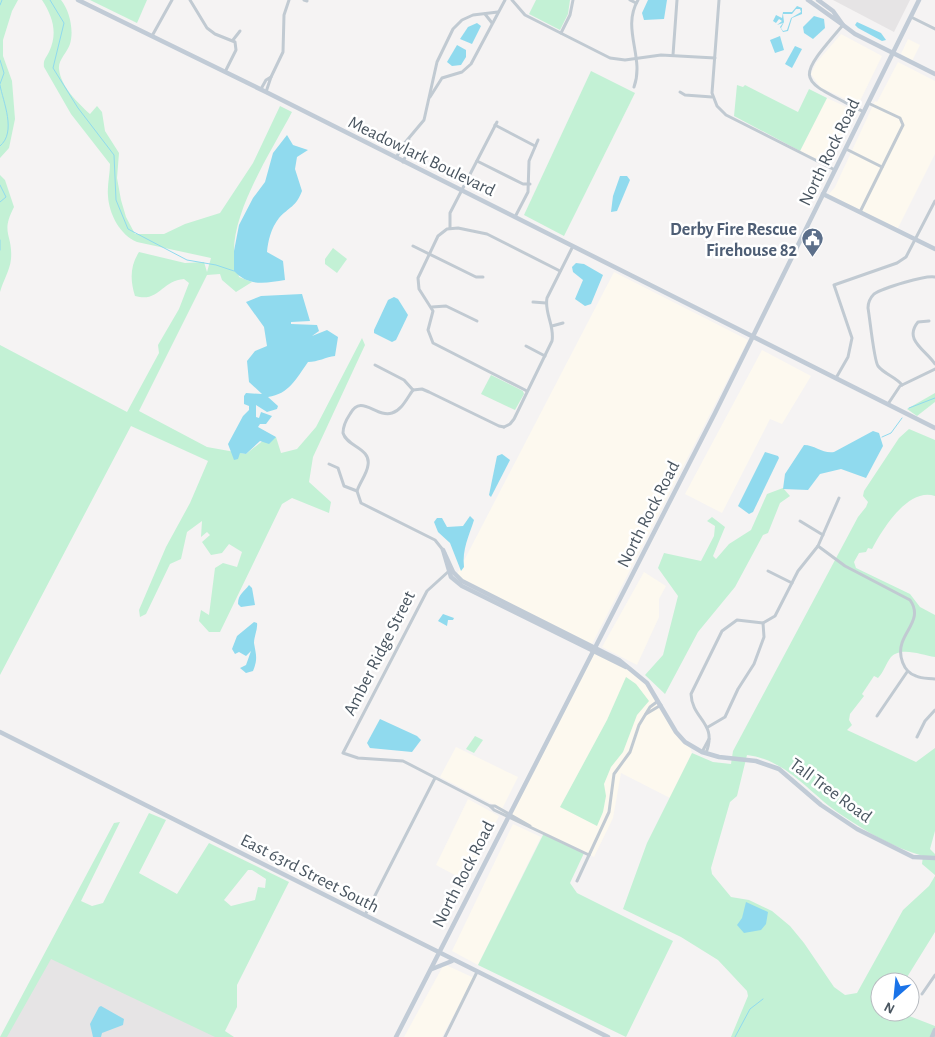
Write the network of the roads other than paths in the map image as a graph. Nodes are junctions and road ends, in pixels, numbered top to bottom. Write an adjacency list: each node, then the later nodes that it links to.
1 (78, 0): 23 (main road, Meadowlark Boulevard)
2 (172, 0): 23 (street)
3 (190, 0): 24 (street)
4 (289, 0): 32 (street)
5 (505, 0): 15 (street)
6 (512, 0): 22 (street)
7 (573, 0): 22 (street)
8 (630, 0): 14 (street)
9 (676, 0): 26 (street)
10 (719, 0): 28 (street)
11 (808, 0): 19 (main road)
12 (818, 0): 19 (main road)
13 (919, 0): 17 (main road, North Rock Road)
14 (637, 2): 27 (street)
15 (498, 12): 16 (street); 18 (street)
16 (485, 13): 18 (street); 30 (street)
17 (911, 17): 20 (street); 25 (main road, North Rock Road)
18 (492, 23): 33 (street)
19 (843, 25): 25 (main road); 41 (street)
20 (935, 29)
21 (240, 31): 24 (street)
22 (561, 33): 27 (street)
23 (152, 36): 29 (main road, Meadowlark Boulevard)
24 (233, 40): 29 (street)
25 (892, 53): 31 (main road); 40 (main road, North Rock Road)
26 (673, 55): 27 (street); 28 (street)
27 (636, 58): 34 (street)
28 (715, 58): 39 (street)
29 (225, 72): 35 (main road, Meadowlark Boulevard)
30 (434, 74): 33 (street); 38 (street)
31 (935, 74)
32 (271, 77): 35 (street); 36 (street)
33 (442, 78): 38 (street)
34 (634, 87)
35 (261, 89): 36 (main road, Meadowlark Boulevard)
36 (266, 92): 46 (main road, Meadowlark Boulevard)
37 (680, 92): 39 (street)
38 (430, 97): 42 (street)
39 (712, 97): 50 (street)
40 (868, 103): 41 (main road, North Rock Road); 49 (street)
41 (864, 112): 45 (main road, North Rock Road)
42 (409, 139): 46 (street); 48 (street)
43 (538, 140): 44 (street)
44 (535, 146): 47 (street); 51 (street)
45 (846, 149): 49 (street); 50 (main road, North Rock Road)
46 (396, 158): 48 (main road, Meadowlark Boulevard)
47 (477, 161): 51 (street); 52 (street)
48 (403, 162): 52 (main road, Meadowlark Boulevard)
49 (882, 167): 55 (street)
50 (835, 170): 53 (main road, North Rock Road)
51 (530, 184): 56 (street)
52 (461, 190): 56 (main road, Meadowlark Boulevard); 57 (street)
53 (823, 194): 55 (main road); 73 (main road, North Rock Road)
54 (935, 202): 58 (street)
55 (860, 212): 58 (main road)
56 (515, 217): 60 (main road, Meadowlark Boulevard)
57 (450, 228): 62 (street); 63 (street)
58 (915, 239): 61 (main road); 79 (street)
59 (413, 246): 62 (street)
60 (573, 246): 63 (street); 73 (main road, Meadowlark Boulevard)
61 (935, 249)
62 (429, 254): 64 (street); 68 (street)
63 (560, 271): 67 (street)
64 (484, 277)
65 (935, 278): 80 (street)
66 (533, 302): 67 (street)
67 (546, 303): 72 (street)
68 (432, 307): 70 (street); 82 (street)
69 (929, 320): 76 (street)
70 (477, 321)
71 (563, 323): 72 (street)
72 (552, 326): 75 (street)
73 (753, 336): 79 (main road, Meadowlark Boulevard); 96 (main road, North Rock Road)
74 (526, 346): 75 (street)
75 (546, 356): 82 (street)
76 (935, 364)
77 (375, 365): 81 (street)
78 (935, 368): 80 (street)
79 (836, 378): 83 (main road, Meadowlark Boulevard)
80 (902, 385): 83 (street)
81 (413, 390): 82 (street); 86 (street)
82 (527, 391)
83 (888, 404): 84 (main road, Meadowlark Boulevard)
84 (935, 428)
85 (329, 464): 86 (street, Tall Tree Road)
86 (357, 491): 91 (street, Tall Tree Road)
87 (838, 498): 89 (street)
88 (800, 521): 89 (street)
89 (823, 535): 90 (street)
90 (818, 546): 94 (street); 97 (street)
91 (443, 550): 93 (main road); 96 (main road, Tall Tree Road)
92 (768, 571): 94 (street)
93 (449, 572): 96 (main road, Tall Tree Road); 106 (street, Amber Ridge Street)
94 (792, 582): 95 (street)
95 (763, 623): 102 (street); 102 (street)
96 (594, 649): 99 (main road, Tall Tree Road); 107 (main road, North Rock Road)
97 (907, 672): 98 (street); 101 (street)
98 (935, 679)
99 (660, 703): 105 (main road, Tall Tree Road); 108 (street)
100 (935, 710): 104 (street)
101 (877, 716)
102 (708, 727): 105 (street)
103 (0, 732): 111 (main road, East 63rd Street South)
104 (917, 737)
105 (704, 752): 109 (main road, Tall Tree Road)
106 (436, 778): 107 (street); 111 (street)
107 (509, 815): 108 (street); 112 (main road, North Rock Road)
108 (590, 855): 110 (street)
109 (935, 858)
110 (577, 881)
111 (365, 916): 112 (main road, East 63rd Street South)
112 (439, 953): 113 (main road, East 63rd Street South); 114 (main road, North Rock Road)
113 (454, 961): 114 (main road); 115 (main road, East 63rd Street South)
114 (430, 969): 119 (main road, North Rock Road)
115 (477, 972): 120 (street); 121 (main road, East 63rd Street South)
116 (935, 975): 117 (street)
117 (922, 994)
118 (935, 1030): 122 (main road)
119 (396, 1037)
120 (445, 1037)
121 (608, 1037)
122 (932, 1037)

